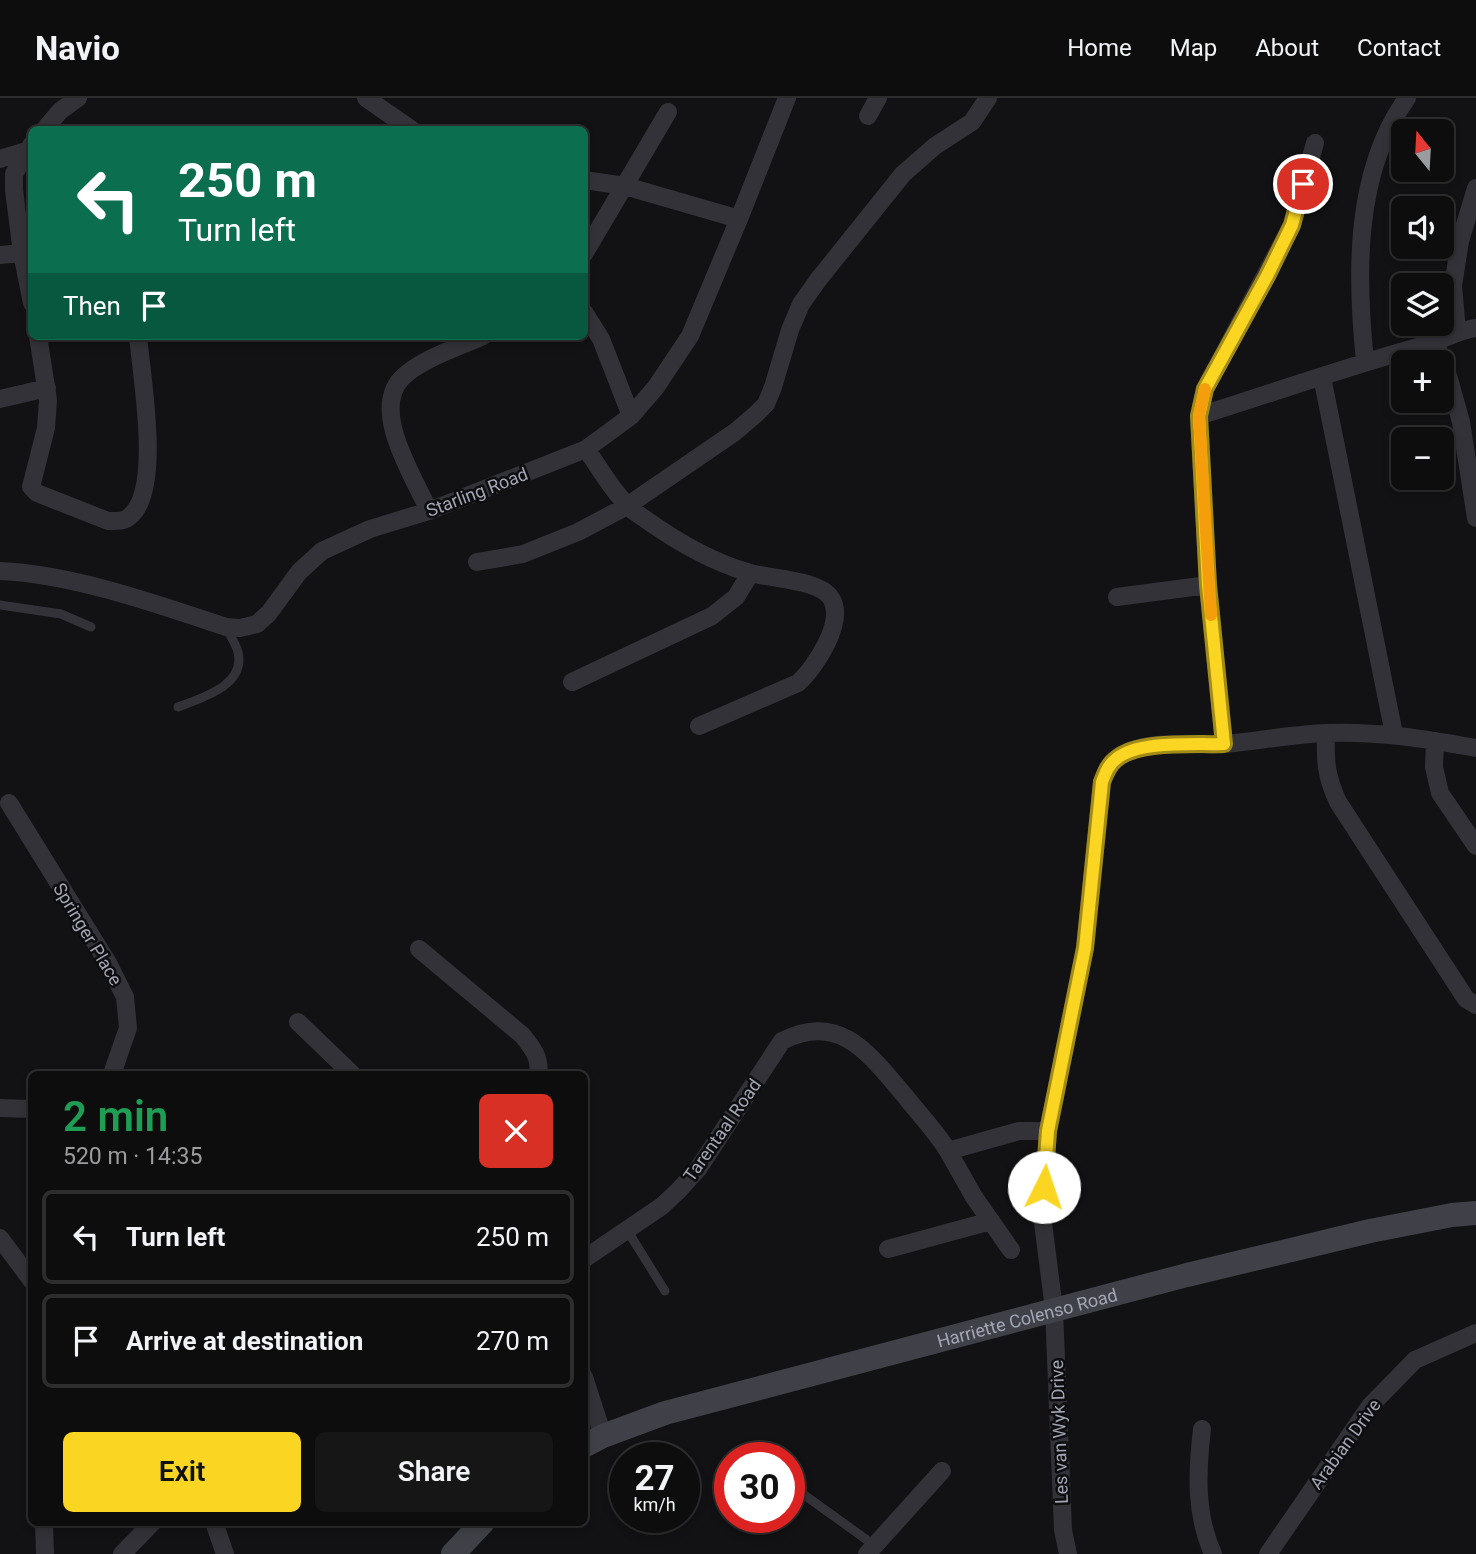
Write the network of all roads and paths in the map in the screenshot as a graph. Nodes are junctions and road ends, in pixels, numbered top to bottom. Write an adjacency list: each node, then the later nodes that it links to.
1 (78, 98): 9 (street)
2 (787, 98): 18 (street, Starling Road)
3 (878, 98): 8 (street)
4 (988, 98): 37 (street)
5 (1407, 98): 30 (street)
6 (374, 100): 10 (street)
7 (668, 112): 16 (street)
8 (868, 116)
9 (47, 126)
10 (407, 126)
11 (1315, 143): 35 (street)
12 (28, 148): 14 (street)
13 (28, 150): 20 (street)
14 (0, 159)
15 (588, 181): 16 (street)
16 (625, 186): 18 (street); 19 (street)
17 (1476, 188): 25 (street)
18 (739, 219): 34 (street, Starling Road)
19 (588, 247)
20 (22, 253): 21 (street); 22 (street)
21 (0, 255)
22 (28, 283)
23 (588, 318): 34 (street)
24 (1476, 328): 25 (street)
25 (1457, 331): 29 (street)
26 (39, 340): 32 (street)
27 (138, 340): 32 (street)
28 (474, 340): 38 (street)
29 (1435, 342): 30 (street); 39 (street)
30 (1365, 361): 31 (street)
31 (1322, 377): 35 (street); 52 (street)
32 (47, 388): 33 (street)
33 (0, 399)
34 (631, 416): 36 (street, Starling Road)
35 (1199, 416): 43 (street)
36 (586, 449): 37 (street); 38 (street, Starling Road)
37 (627, 506): 40 (street); 42 (street)
38 (429, 511): 47 (street, Starling Road)
39 (1476, 518)
40 (477, 562)
41 (0, 571): 47 (street, Starling Road)
42 (750, 574): 48 (street); 50 (street)
43 (1208, 585): 44 (street); 54 (street)
44 (1117, 597)
45 (0, 605): 46 (lane)
46 (91, 627)
47 (226, 627): 49 (lane)
48 (572, 682)
49 (178, 707)
50 (699, 726)
51 (1326, 733): 52 (street, Les van Wyk Drive); 54 (street, Les van Wyk Drive); 59 (street)
52 (1394, 734): 53 (street, Les van Wyk Drive)
53 (1436, 741): 55 (street, Les van Wyk Drive); 57 (street)
54 (1224, 744): 66 (street, Les van Wyk Drive)
55 (1476, 748)
56 (9, 803): 61 (street, Springer Place)
57 (1476, 846)
58 (419, 949): 63 (street)
59 (1476, 1005)
60 (298, 1022): 62 (street)
61 (113, 1071)
62 (349, 1071)
63 (539, 1071)
64 (0, 1108): 65 (street)
65 (28, 1111)
66 (1048, 1131): 67 (street); 77 (street, Les van Wyk Drive)
67 (948, 1151): 69 (street); 70 (street, Tarentaal Road)
68 (1476, 1213): 77 (street, Harriette Colenso Road)
69 (991, 1221): 72 (street); 73 (street)
70 (626, 1230): 74 (street, Tarentaal Road); 76 (lane)
71 (0, 1238): 75 (street)
72 (888, 1250)
73 (1011, 1250)
74 (588, 1256)
75 (28, 1276)
76 (665, 1291)
77 (1054, 1309): 81 (street, Harriette Colenso Road); 93 (street, Les van Wyk Drive)
78 (1476, 1333): 95 (street, Arabian Drive)
79 (588, 1403): 81 (street)
80 (1202, 1429): 94 (street)
81 (594, 1441)
82 (942, 1471): 88 (street)
83 (805, 1496): 88 (lane)
84 (44, 1526): 89 (street)
85 (149, 1526): 90 (street)
86 (215, 1526): 91 (street)
87 (480, 1526): 92 (street)
88 (870, 1550)
89 (45, 1554)
90 (122, 1554)
91 (225, 1554)
92 (453, 1554)
93 (1068, 1554)
94 (1213, 1554)
95 (1268, 1554)

